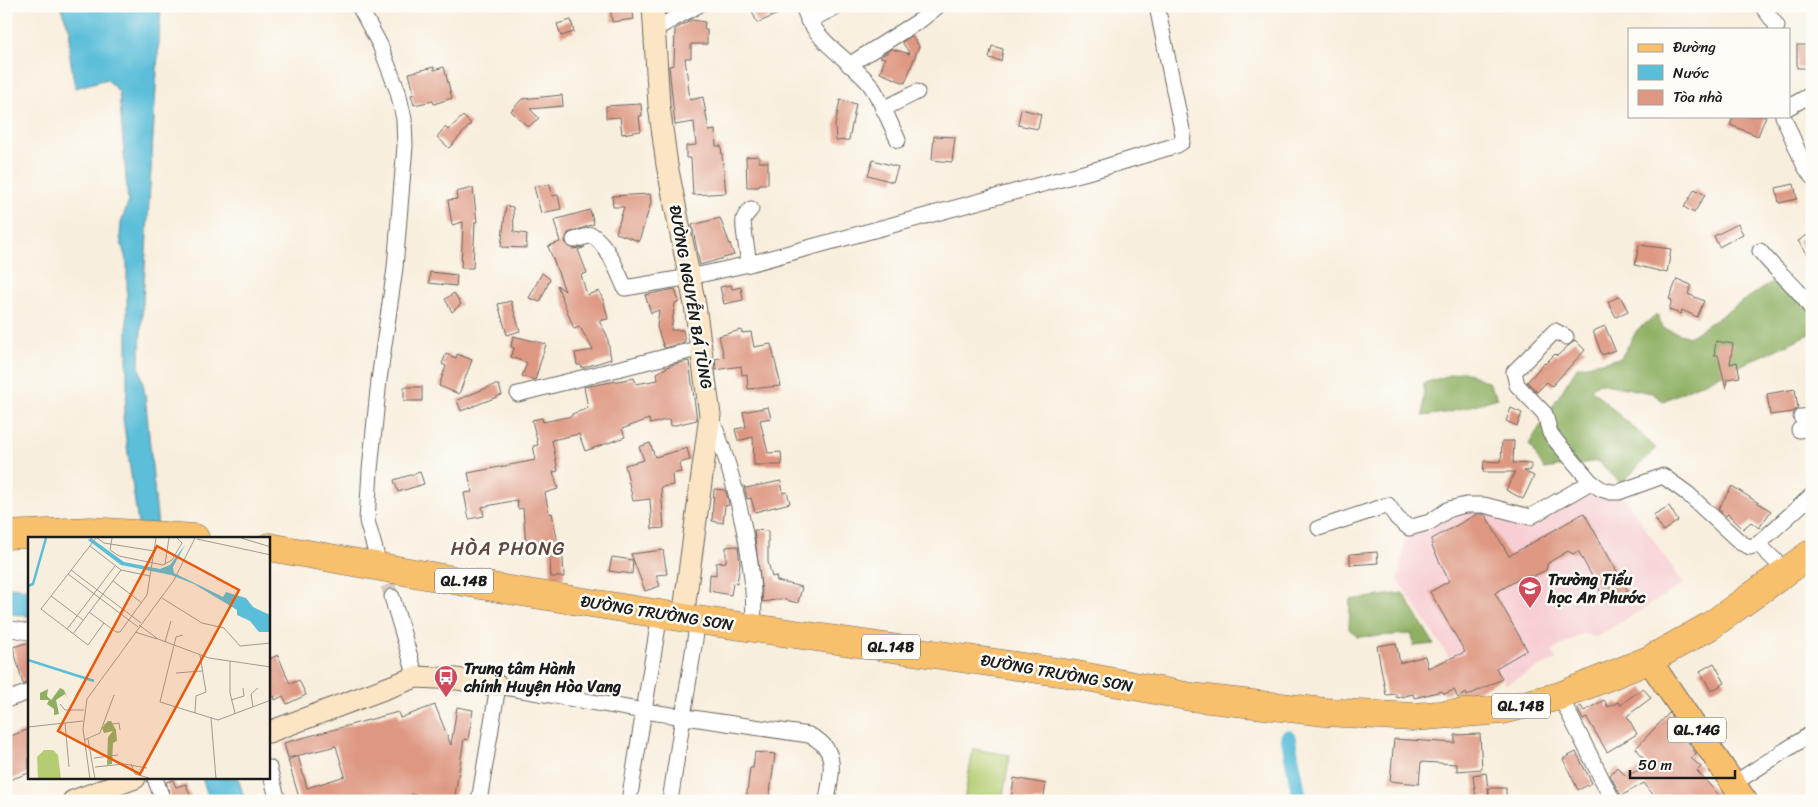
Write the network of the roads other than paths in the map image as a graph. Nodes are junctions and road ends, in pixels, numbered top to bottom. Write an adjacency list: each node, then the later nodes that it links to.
1 (359, 6): 36 (street)
2 (653, 6): 9 (main road, ĐƯỜNG NGUYỄN BÁ TÙNG)
3 (697, 6): 9 (street)
4 (838, 6): 8 (street)
5 (938, 6): 11 (street)
6 (1157, 6): 22 (street)
7 (1762, 6): 10 (street)
8 (806, 13): 11 (street)
9 (655, 28): 23 (main road, ĐƯỜNG NGUYỄN BÁ TÙNG)
10 (1776, 28)
11 (849, 65): 15 (street)
12 (917, 92): 15 (street)
13 (1812, 94): 14 (street)
14 (1790, 107)
15 (882, 109): 17 (street)
16 (1784, 118): 18 (street)
17 (898, 140)
18 (1812, 177)
19 (751, 209): 22 (street)
20 (574, 240): 23 (street)
21 (1760, 251): 24 (street)
22 (748, 264): 23 (street)
23 (690, 278): 26 (main road, ĐƯỜNG NGUYỄN BÁ TÙNG)
24 (1812, 310)
25 (1566, 337): 29 (street)
26 (701, 348): 27 (street); 28 (main road, ĐƯỜNG NGUYỄN BÁ TÙNG)
27 (518, 394)
28 (710, 416): 40 (main road, ĐƯỜNG NGUYỄN BÁ TÙNG); 42 (street)
29 (1591, 482): 31 (street); 34 (street)
30 (1812, 495): 34 (street)
31 (1319, 528)
32 (6, 536): 33 (highway)
33 (175, 537)
34 (1758, 544): 38 (street)
35 (270, 547): 40 (highway, ĐƯỜNG TRƯỜNG SƠN / QL.14B)
36 (376, 553)
37 (1812, 554): 38 (highway, ĐƯỜNG TRƯỜNG SƠN / QL.14B)
38 (1787, 572): 44 (highway, ĐƯỜNG TRƯỜNG SƠN / QL.14B)
39 (392, 597): 45 (street)
40 (680, 618): 42 (highway, ĐƯỜNG TRƯỜNG SƠN / QL.14B); 50 (street); 51 (street)
41 (6, 628): 43 (street)
42 (753, 628): 48 (highway, ĐƯỜNG TRƯỜNG SƠN / QL.14B)
43 (28, 632)
44 (1648, 660): 48 (highway, ĐƯỜNG TRƯỜNG SƠN / QL.14B); 57 (main road, QL.14G)
45 (416, 677): 46 (main road); 52 (main road)
46 (498, 686): 50 (street); 61 (street)
47 (28, 692): 49 (street)
48 (1560, 696): 65 (street)
49 (6, 700)
50 (644, 711): 51 (street); 62 (street)
51 (684, 716): 63 (street); 64 (street)
52 (270, 732)
53 (1812, 733): 57 (street)
54 (270, 772): 60 (street)
55 (130, 780): 58 (main road)
56 (156, 780): 59 (street)
57 (1739, 792)
58 (74, 801)
59 (163, 801)
60 (278, 801)
61 (479, 801)
62 (628, 801)
63 (670, 801)
64 (826, 801)
65 (1613, 801)

